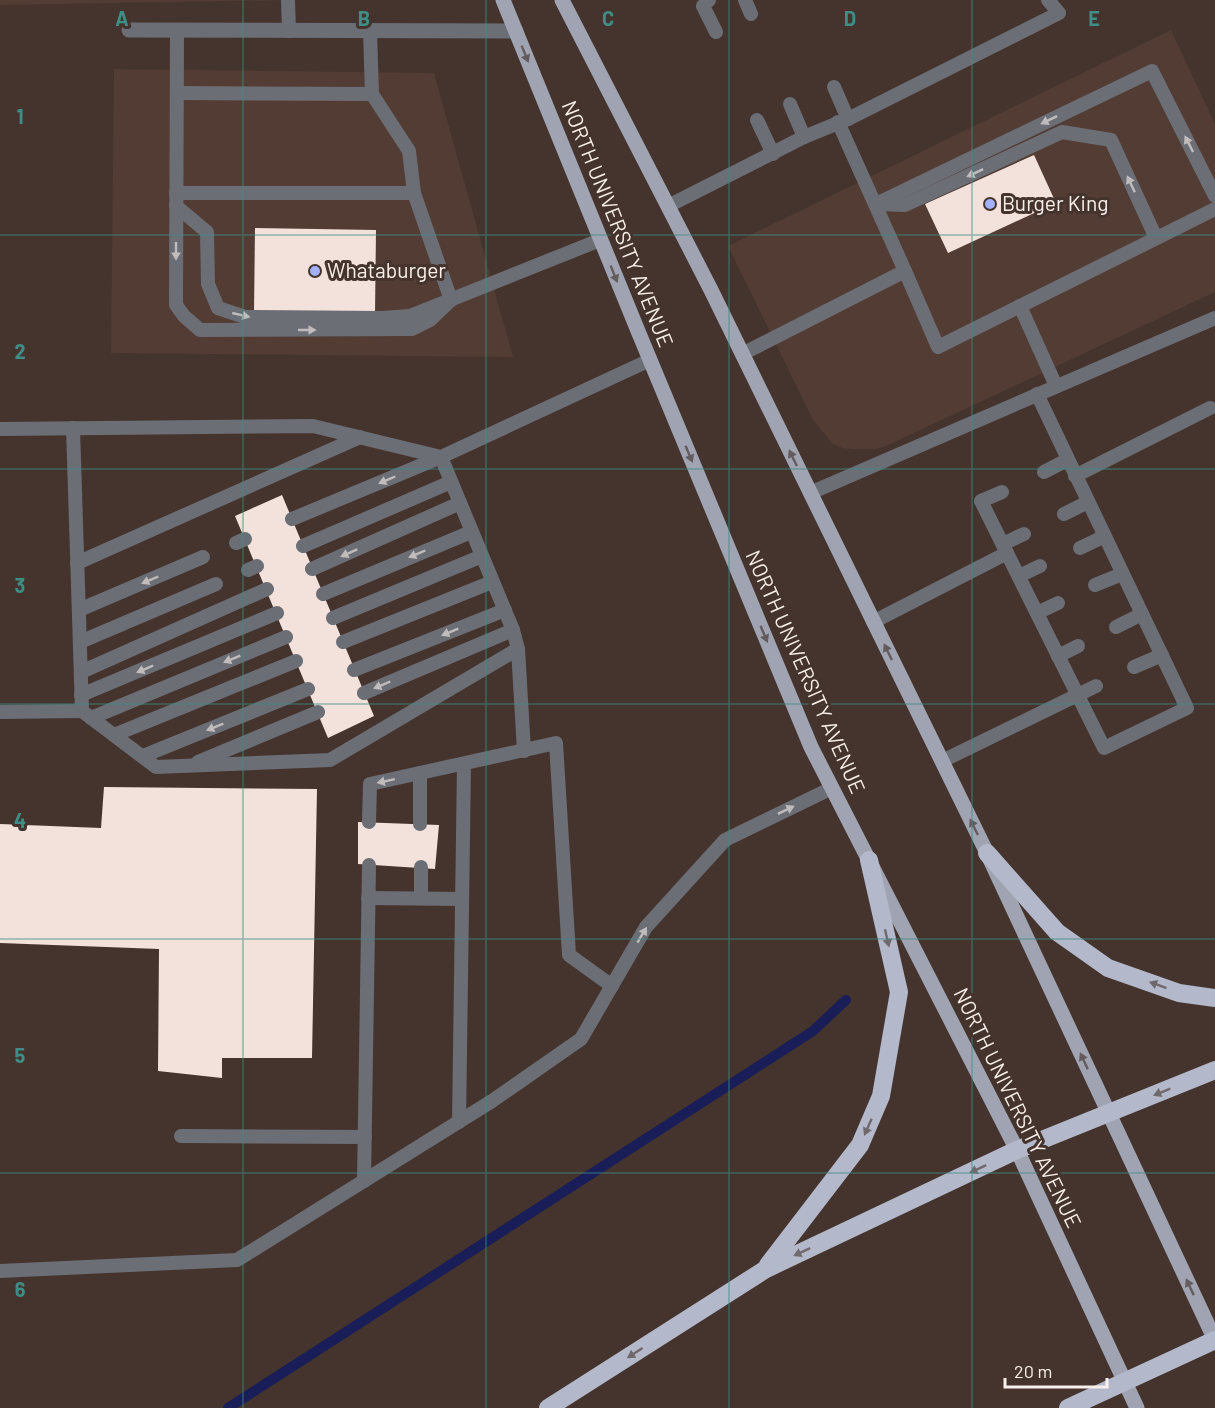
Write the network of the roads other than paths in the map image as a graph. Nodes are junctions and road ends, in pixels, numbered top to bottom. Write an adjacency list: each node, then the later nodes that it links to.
1 (288, 0): 10 (lane)
2 (503, 0): 12 (main road, NORTH UNIVERSITY AVENUE)
3 (562, 0): 26 (main road, NORTH UNIVERSITY AVENUE)
4 (710, 0): 13 (lane)
5 (745, 0): 7 (lane)
6 (1048, 0): 19 (lane)
7 (751, 14)
8 (129, 30): 9 (street)
9 (177, 30): 10 (street); 15 (lane)
10 (289, 31): 11 (street)
11 (370, 31): 12 (street); 16 (lane)
12 (516, 31): 29 (main road, NORTH UNIVERSITY AVENUE, one-way to 29)
13 (716, 32)
14 (834, 87): 19 (lane)
15 (177, 93): 16 (lane); 24 (lane)
16 (372, 94): 22 (lane)
17 (790, 104): 20 (lane)
18 (757, 120): 21 (lane)
19 (843, 120): 20 (lane); 25 (lane)
20 (804, 137): 21 (lane)
21 (773, 154): 26 (lane)
22 (414, 193): 24 (lane); 31 (lane)
23 (1215, 196): 25 (lane, one-way to 25)
24 (176, 199): 31 (lane, one-way to 31); 31 (lane, one-way to 31)
25 (876, 204): 28 (lane, one-way to 25); 30 (lane)
26 (668, 206): 34 (main road, NORTH UNIVERSITY AVENUE)
27 (1215, 209): 28 (lane)
28 (1156, 238): 32 (lane)
29 (600, 240): 31 (lane); 35 (main road, NORTH UNIVERSITY AVENUE, one-way to 35)
30 (905, 271): 32 (lane); 34 (lane)
31 (451, 300)
32 (1020, 306): 36 (lane)
33 (1215, 318): 36 (lane)
34 (742, 354): 48 (main road, NORTH UNIVERSITY AVENUE, one-way to 34)
35 (650, 360): 42 (lane); 107 (main road, NORTH UNIVERSITY AVENUE, one-way to 107)
36 (1056, 386): 37 (lane)
37 (1036, 394): 43 (lane); 48 (lane)
38 (1210, 408): 45 (lane)
39 (73, 428): 40 (lane); 41 (lane); 61 (lane)
40 (0, 429)
41 (360, 437): 42 (lane); 61 (lane)
42 (441, 457): 46 (lane); 52 (lane, one-way to 52)
43 (1067, 460): 44 (lane); 45 (lane)
44 (1044, 472)
45 (1075, 476): 49 (lane)
46 (451, 482): 50 (lane); 56 (lane)
47 (1002, 492): 58 (lane)
48 (810, 493): 78 (main road, NORTH UNIVERSITY AVENUE)
49 (1088, 502): 51 (lane); 55 (lane)
50 (460, 504): 53 (lane); 63 (lane, one-way to 63)
51 (1064, 514)
52 (292, 519)
53 (471, 532): 59 (lane); 70 (lane, one-way to 70)
54 (1024, 534): 58 (lane)
55 (1103, 537): 57 (lane); 64 (lane)
56 (303, 546)
57 (1080, 548)
58 (1005, 549): 65 (lane); 78 (lane)
59 (482, 556): 66 (lane); 77 (lane)
60 (203, 557): 72 (lane, one-way to 72)
61 (77, 563): 72 (lane)
62 (1040, 566): 65 (lane)
63 (312, 569)
64 (1122, 574): 68 (lane); 76 (lane)
65 (1019, 576): 75 (lane)
66 (492, 582): 73 (lane); 83 (lane)
67 (216, 584): 82 (lane)
68 (1095, 585)
69 (267, 590): 91 (lane)
70 (322, 594)
71 (1058, 603): 75 (lane)
72 (79, 610): 82 (lane)
73 (504, 610): 80 (lane); 90 (lane, one-way to 90)
74 (277, 613): 96 (lane, one-way to 96)
75 (1037, 613): 87 (lane)
76 (1142, 614): 79 (lane); 86 (lane)
77 (333, 618)
78 (873, 622): 103 (main road, NORTH UNIVERSITY AVENUE, one-way to 78)
79 (1116, 627)
80 (513, 630): 85 (lane); 94 (lane, one-way to 94)
81 (286, 637): 99 (lane, one-way to 99)
82 (80, 642): 91 (lane)
83 (343, 642)
84 (1078, 646): 87 (lane)
85 (518, 649): 101 (lane); 105 (lane)
86 (1162, 655): 89 (lane); 95 (lane)
87 (1058, 656): 95 (lane)
88 (296, 661): 100 (lane)
89 (1134, 667)
90 (354, 670)
91 (81, 672): 96 (lane)
92 (1096, 686): 95 (lane)
93 (308, 689): 102 (lane, one-way to 102)
94 (364, 693)
95 (1078, 694): 103 (lane)
96 (81, 695): 99 (lane)
97 (0, 712): 99 (lane)
98 (318, 712): 105 (lane)
99 (86, 714): 100 (lane)
100 (114, 735): 102 (lane)
101 (524, 751): 104 (lane); 117 (lane)
102 (143, 756): 105 (lane)
103 (942, 761): 110 (main road, NORTH UNIVERSITY AVENUE, one-way to 103)
104 (464, 764): 106 (lane); 116 (lane)
105 (190, 765)
106 (420, 773): 108 (lane, one-way to 108); 109 (lane)
107 (832, 788): 111 (main road, NORTH UNIVERSITY AVENUE); 117 (lane, one-way to 107)
108 (369, 822)
109 (420, 824)
110 (987, 853): 118 (highway, one-way to 110); 120 (main road, NORTH UNIVERSITY AVENUE, one-way to 110)
111 (869, 860): 124 (main road, NORTH UNIVERSITY AVENUE); 126 (highway, one-way to 126)
112 (369, 865): 114 (lane)
113 (421, 867): 115 (lane)
114 (368, 898): 115 (lane); 123 (lane)
115 (422, 898): 116 (lane)
116 (462, 899): 121 (lane)
117 (612, 986): 121 (lane)
118 (1215, 998)
119 (1215, 1070): 120 (highway, one-way to 120)
120 (1109, 1113): 124 (highway); 128 (main road, NORTH UNIVERSITY AVENUE, one-way to 120)
121 (459, 1122): 125 (lane)
122 (181, 1136): 123 (lane)
123 (365, 1137): 125 (lane)
124 (1017, 1150): 126 (highway, one-way to 126); 131 (main road, NORTH UNIVERSITY AVENUE)
125 (364, 1181): 127 (lane)
126 (766, 1269): 129 (highway, one-way to 129)
127 (0, 1271)
128 (1215, 1340): 130 (highway, bridge)
129 (548, 1408)
130 (1068, 1408)
131 (1137, 1408)

